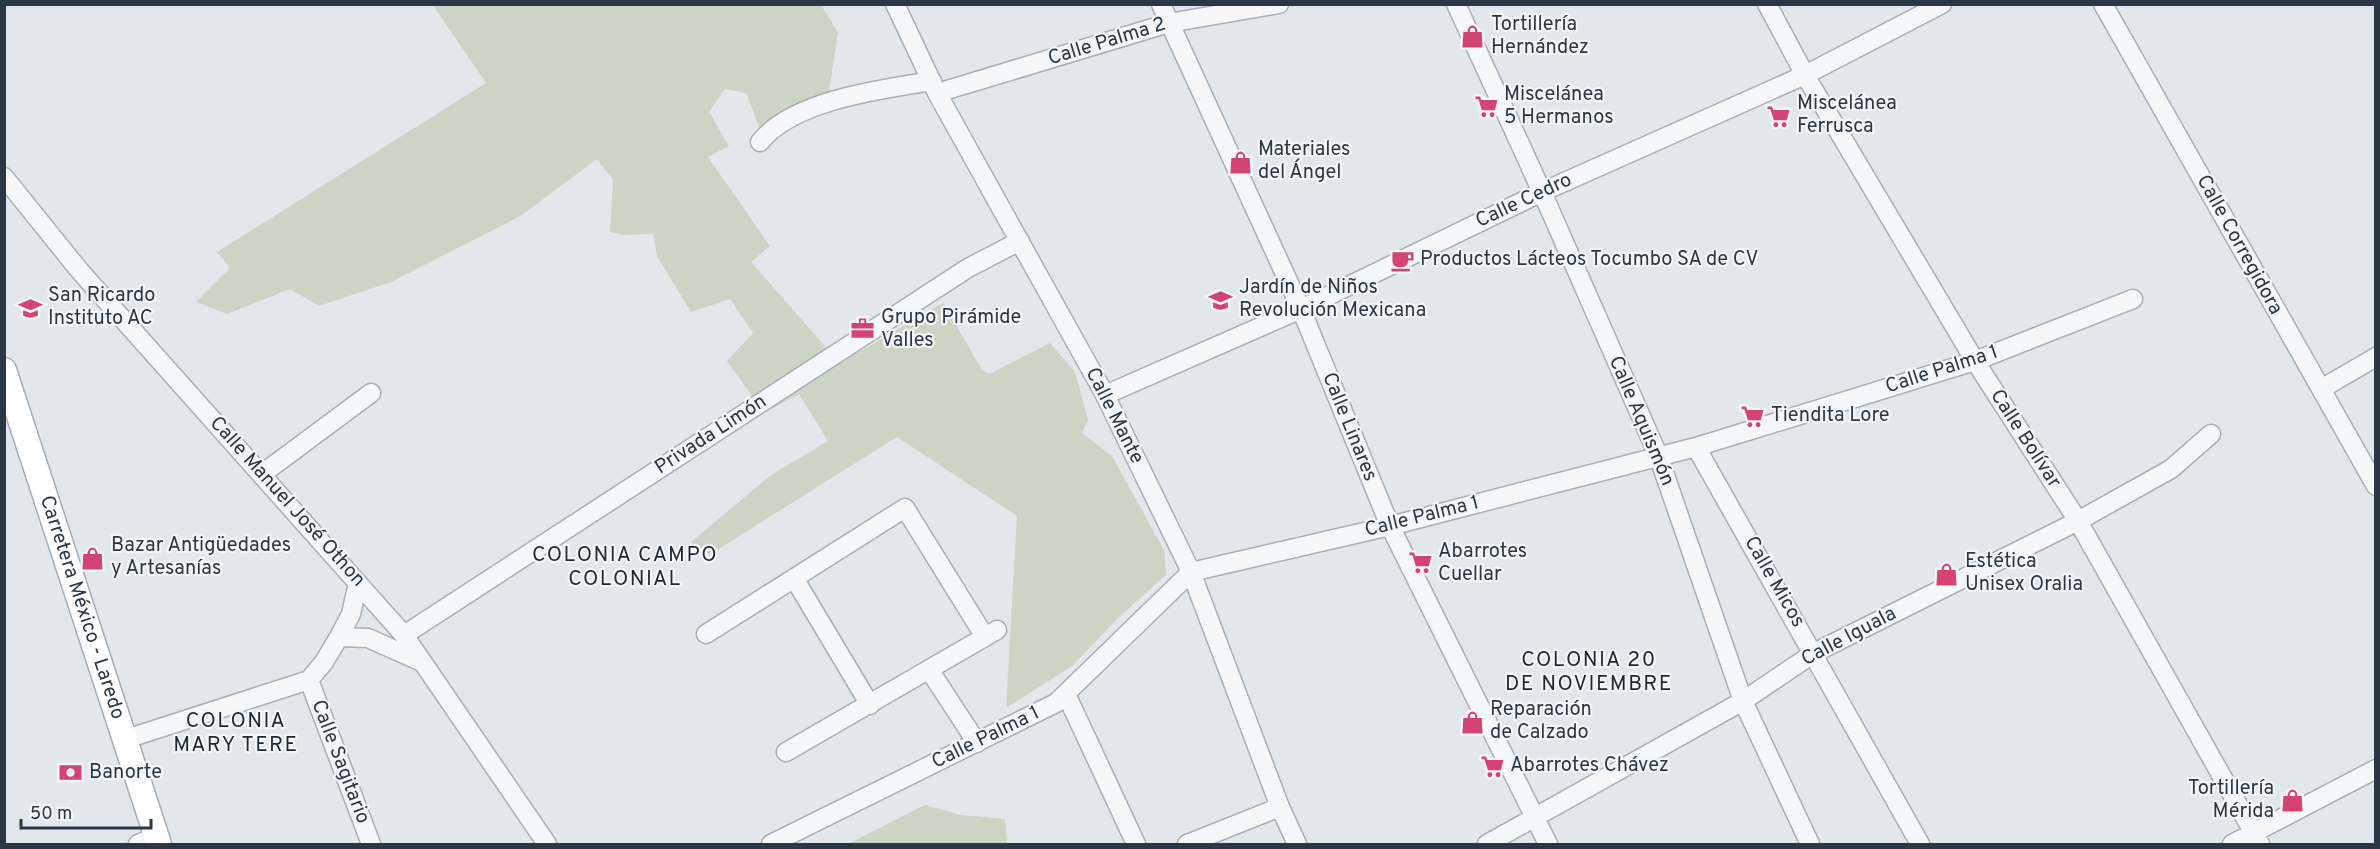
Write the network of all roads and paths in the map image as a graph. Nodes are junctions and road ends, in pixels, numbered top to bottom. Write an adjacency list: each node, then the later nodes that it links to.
1 (895, 4): 10 (street, Calle Mante)
2 (1161, 4): 8 (street, Calle Linares)
3 (1279, 4): 8 (street, Calle Palma 2)
4 (1456, 4): 13 (street, Calle Aquismón)
5 (1767, 4): 9 (street, Calle Bolívar)
6 (1942, 4): 9 (street, Calle Cedro)
7 (2103, 4): 20 (street, Calle Corregidora)
8 (1169, 23): 10 (street, Calle Palma 2); 16 (street, Calle Linares)
9 (1805, 75): 13 (street, Calle Cedro); 18 (street, Calle Bolívar)
10 (935, 87): 11 (street, Calle Palma 2); 14 (street, Calle Mante)
11 (760, 142)
12 (4, 177): 26 (street, Calle Manuel José Othon)
13 (1542, 192): 16 (street, Calle Cedro); 25 (street, Calle Aquismón)
14 (1020, 241): 22 (street, Calle Mante); 34 (street, Privada Limón)
15 (2133, 299): 18 (street, Calle Palma 1)
16 (1301, 309): 22 (street, Calle Cedro); 29 (street, Calle Linares)
17 (2376, 357): 20 (street)
18 (1975, 361): 24 (street, Calle Palma 1); 28 (street, Calle Bolívar)
19 (4, 370): 43 (main road, Carretera México - Laredo)
20 (2320, 389): 27 (street, Calle Corregidora)
21 (371, 393): 26 (street)
22 (1106, 395): 30 (street, Calle Mante)
23 (2211, 434): 28 (street, Calle Iguala)
24 (1696, 447): 25 (street, Calle Palma 1); 36 (street, Calle Micos)
25 (1658, 455): 29 (street, Calle Palma 1); 41 (street, Calle Aquismón)
26 (262, 474): 32 (street, Calle Manuel José Othon)
27 (2376, 486)
28 (2078, 521): 36 (street, Calle Iguala); 49 (street, Calle Bolívar)
29 (1390, 526): 30 (street, Calle Palma 1); 48 (street, Calle Linares)
30 (1191, 572): 40 (street, Calle Palma 1); 47 (street, Calle Mante)
31 (794, 578): 33 (street); 38 (street); 42 (street)
32 (358, 583): 34 (street, Calle Manuel José Othon); 35 (street)
33 (706, 634)
34 (404, 635): 37 (street, Calle Manuel José Othon)
35 (339, 637): 37 (street); 39 (street)
36 (1814, 653): 41 (street, Calle Iguala); 60 (street, Calle Micos)
37 (423, 663): 52 (street, Calle Manuel José Othon)
38 (930, 671): 42 (street); 44 (street)
39 (309, 680): 43 (street); 51 (street, Calle Sagitario)
40 (1066, 694): 44 (street, Calle Palma 1); 54 (street)
41 (1743, 701): 48 (street, Calle Iguala); 59 (street, Calle Aquismón)
42 (870, 705): 45 (street)
43 (126, 739): 50 (main road, Carretera México - Laredo)
44 (977, 743): 53 (street, Calle Palma 1)
45 (786, 752)
46 (2376, 769): 49 (street)
47 (1280, 807): 55 (street); 56 (street, Calle Mante)
48 (1535, 817): 57 (street, Calle Iguala); 58 (street, Calle Linares)
49 (2257, 839): 61 (street)
50 (151, 842)
51 (370, 844)
52 (547, 844)
53 (771, 844)
54 (1136, 844)
55 (1187, 844)
56 (1297, 844)
57 (1487, 844)
58 (1548, 844)
59 (1810, 844)
60 (1920, 844)
61 (2232, 844)

